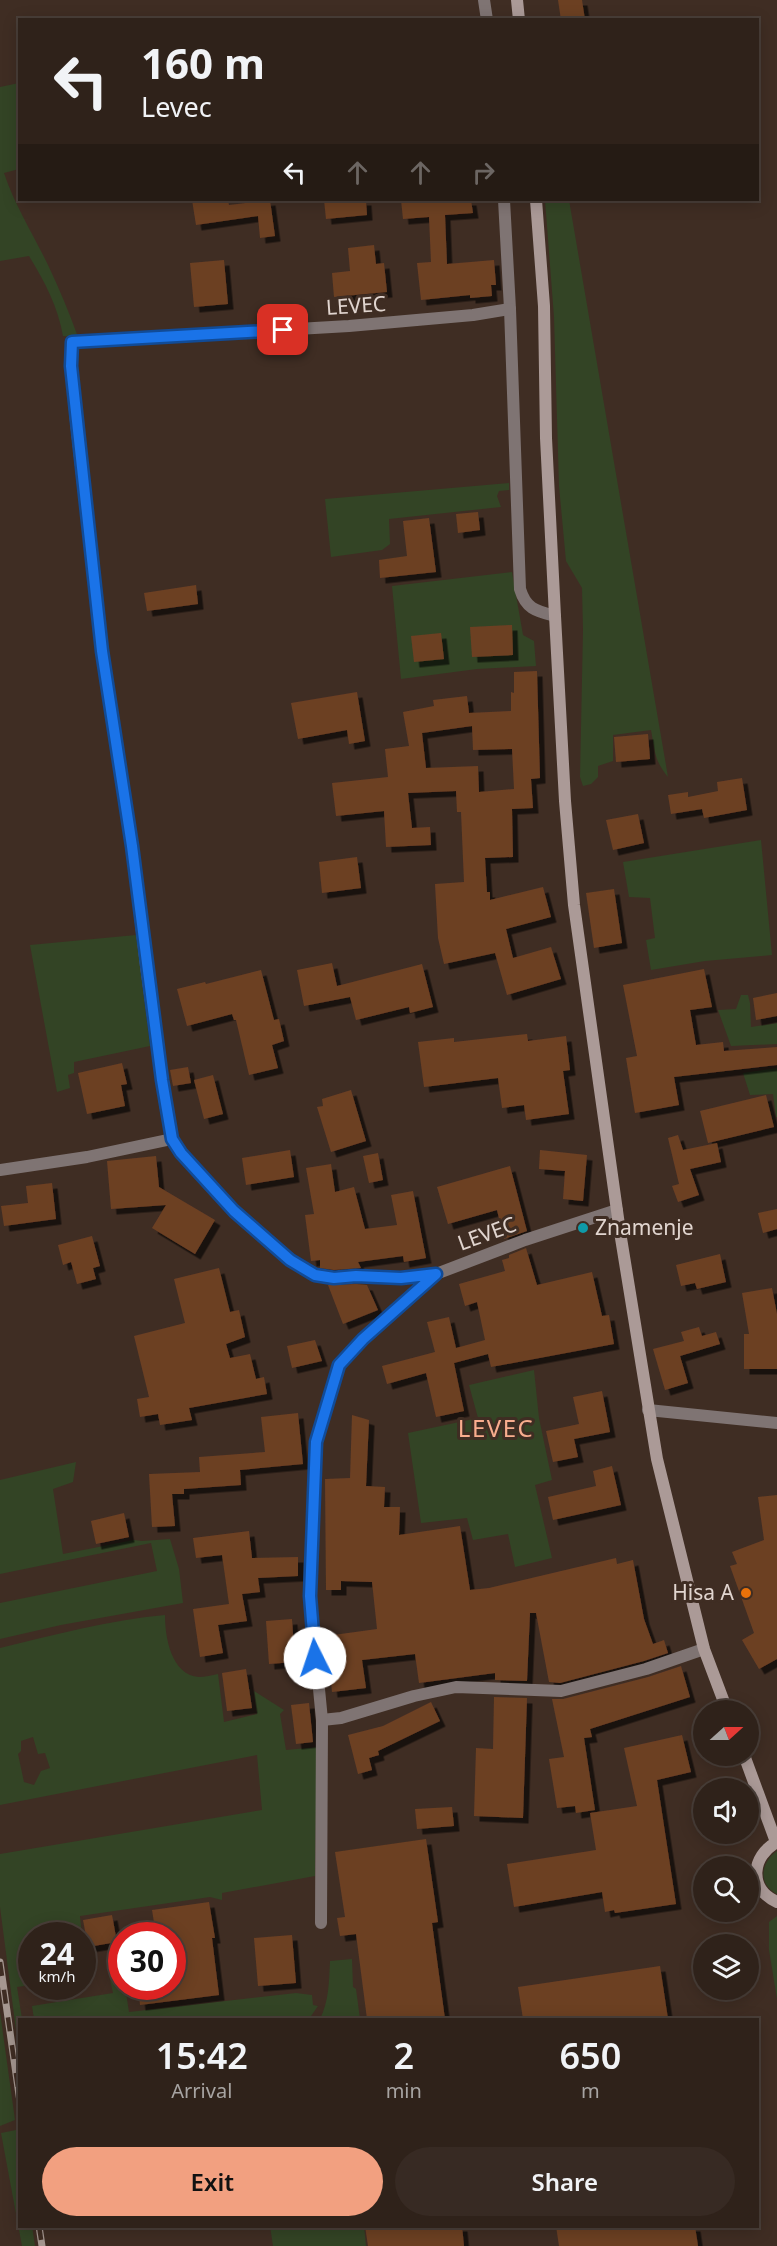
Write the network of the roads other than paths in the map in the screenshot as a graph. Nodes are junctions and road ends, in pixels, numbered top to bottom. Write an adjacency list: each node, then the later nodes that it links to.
1 (484, 0): 3 (street)
2 (517, 0): 4 (main road)
3 (487, 18)
4 (519, 18)
5 (504, 201): 7 (street)
6 (536, 201): 8 (main road)
7 (510, 309): 8 (street); 9 (street, LEVEC)
8 (555, 616): 11 (main road)
9 (172, 1139): 10 (street); 12 (street, LEVEC)
10 (0, 1170)
11 (617, 1210): 12 (street, LEVEC); 13 (main road)
12 (436, 1274): 17 (street)
13 (648, 1410): 14 (street); 15 (main road)
14 (777, 1423)
15 (704, 1649): 16 (main road); 17 (street)
16 (723, 1700)
17 (322, 1720): 21 (street)
18 (748, 1766): 19 (main road)
19 (777, 1842): 20 (main road)
20 (777, 1902)
21 (321, 1923)

